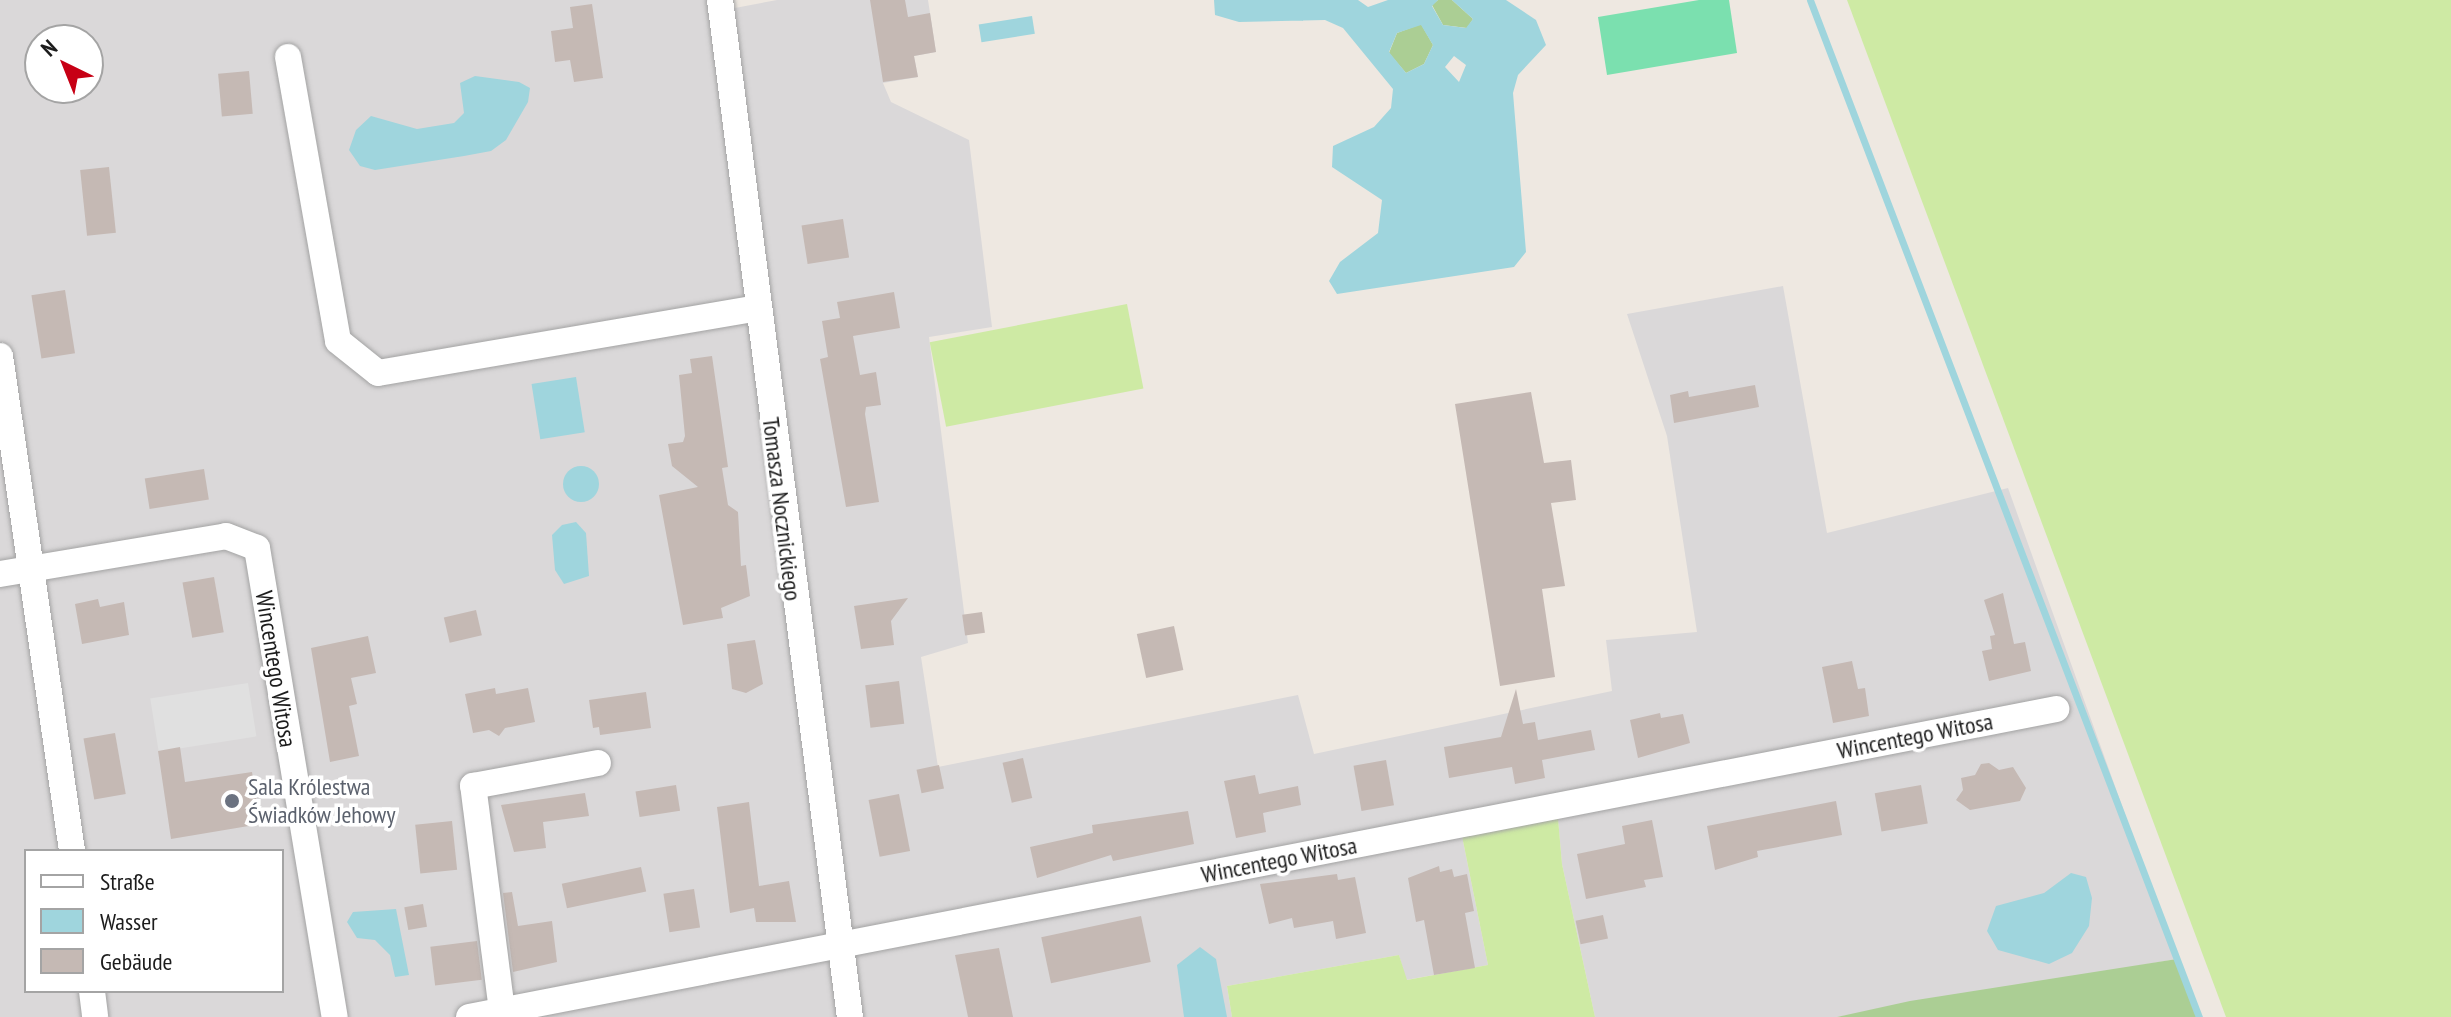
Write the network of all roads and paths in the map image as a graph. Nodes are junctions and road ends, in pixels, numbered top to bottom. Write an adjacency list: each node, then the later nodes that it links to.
1 (720, 0): 3 (street, Tomasza Nocznickiego)
2 (288, 57): 3 (street)
3 (757, 308): 10 (street, Tomasza Nocznickiego)
4 (0, 356): 5 (street)
5 (32, 568): 6 (street, Wincentego Witosa); 9 (street); 14 (street, Wincentego Witosa)
6 (0, 574)
7 (2056, 709): 10 (street, Wincentego Witosa)
8 (598, 763): 12 (street)
9 (72, 849)
10 (840, 945): 12 (street, Wincentego Witosa); 16 (street, Tomasza Nocznickiego)
11 (92, 993): 13 (street)
12 (502, 1011): 15 (street, Wincentego Witosa)
13 (95, 1017)
14 (335, 1017)
15 (469, 1017)
16 (850, 1017)

